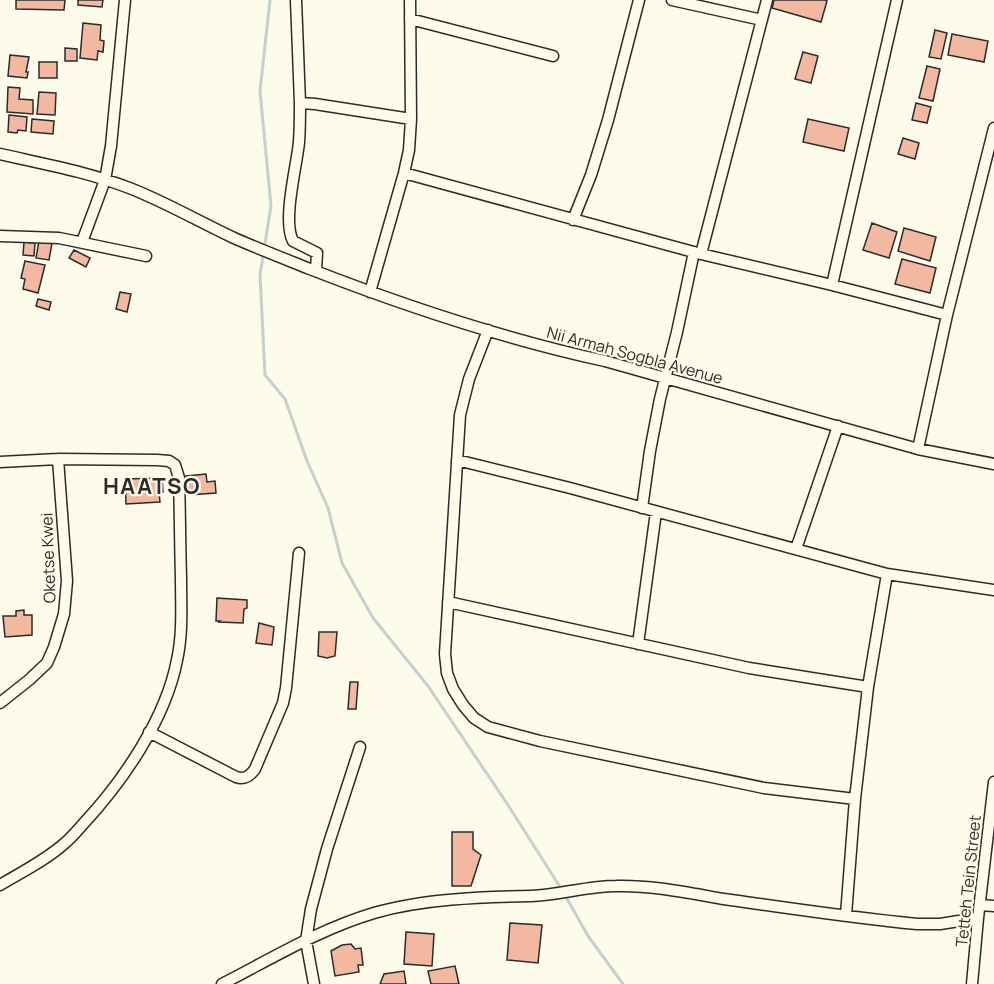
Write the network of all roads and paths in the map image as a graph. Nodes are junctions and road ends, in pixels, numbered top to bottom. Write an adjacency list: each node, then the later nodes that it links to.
1 (125, 0): 16 (street)
2 (296, 0): 11 (street)
3 (410, 0): 8 (street)
4 (639, 0): 17 (street)
5 (672, 0): 9 (street)
6 (767, 0): 9 (street)
7 (897, 0): 23 (street)
8 (410, 19): 10 (street); 12 (street)
9 (762, 20): 20 (street)
10 (553, 56)
11 (300, 103): 12 (street); 22 (street)
12 (411, 119): 15 (street)
13 (994, 128): 25 (street)
14 (0, 154): 16 (street, Nii Armah Sogbla Avenue)
15 (405, 173): 17 (street); 24 (street)
16 (105, 180): 19 (street); 22 (street, Nii Armah Sogbla Avenue)
17 (573, 220): 20 (street)
18 (0, 236): 19 (street)
19 (82, 242): 21 (street)
20 (697, 253): 23 (street); 27 (street)
21 (146, 256)
22 (316, 271): 24 (street, Nii Armah Sogbla Avenue)
23 (832, 285): 25 (street)
24 (370, 292): 26 (street, Nii Armah Sogbla Avenue)
25 (946, 315): 29 (street)
26 (488, 330): 27 (street, Nii Armah Sogbla Avenue); 31 (street)
27 (666, 379): 28 (street, Nii Armah Sogbla Avenue); 34 (street)
28 (838, 426): 29 (street, Nii Armah Sogbla Avenue); 36 (street)
29 (918, 449): 33 (street, Nii Armah Sogbla Avenue)
30 (58, 459): 32 (street); 43 (street, Oketse Kwei); 44 (street)
31 (456, 460): 34 (street); 40 (street)
32 (0, 462)
33 (994, 464)
34 (642, 508): 35 (street)
35 (656, 512): 36 (street); 41 (street)
36 (796, 549): 38 (street)
37 (299, 553): 44 (street)
38 (887, 574): 39 (street); 42 (street)
39 (994, 590)
40 (448, 602): 41 (street); 47 (street)
41 (638, 644): 42 (street)
42 (868, 687): 47 (street)
43 (0, 703)
44 (149, 732): 48 (street)
45 (360, 747): 53 (street)
46 (994, 782): 49 (street, Tetteh Tein Street)
47 (855, 799): 51 (street)
48 (0, 885)
49 (980, 906): 50 (street); 52 (street, Tetteh Tein Street)
50 (994, 906)
51 (846, 915): 52 (street); 53 (street)
52 (978, 918): 56 (street, Tetteh Tein Street)
53 (306, 941): 54 (street); 55 (street)
54 (222, 984)
55 (314, 984)
56 (972, 984)

